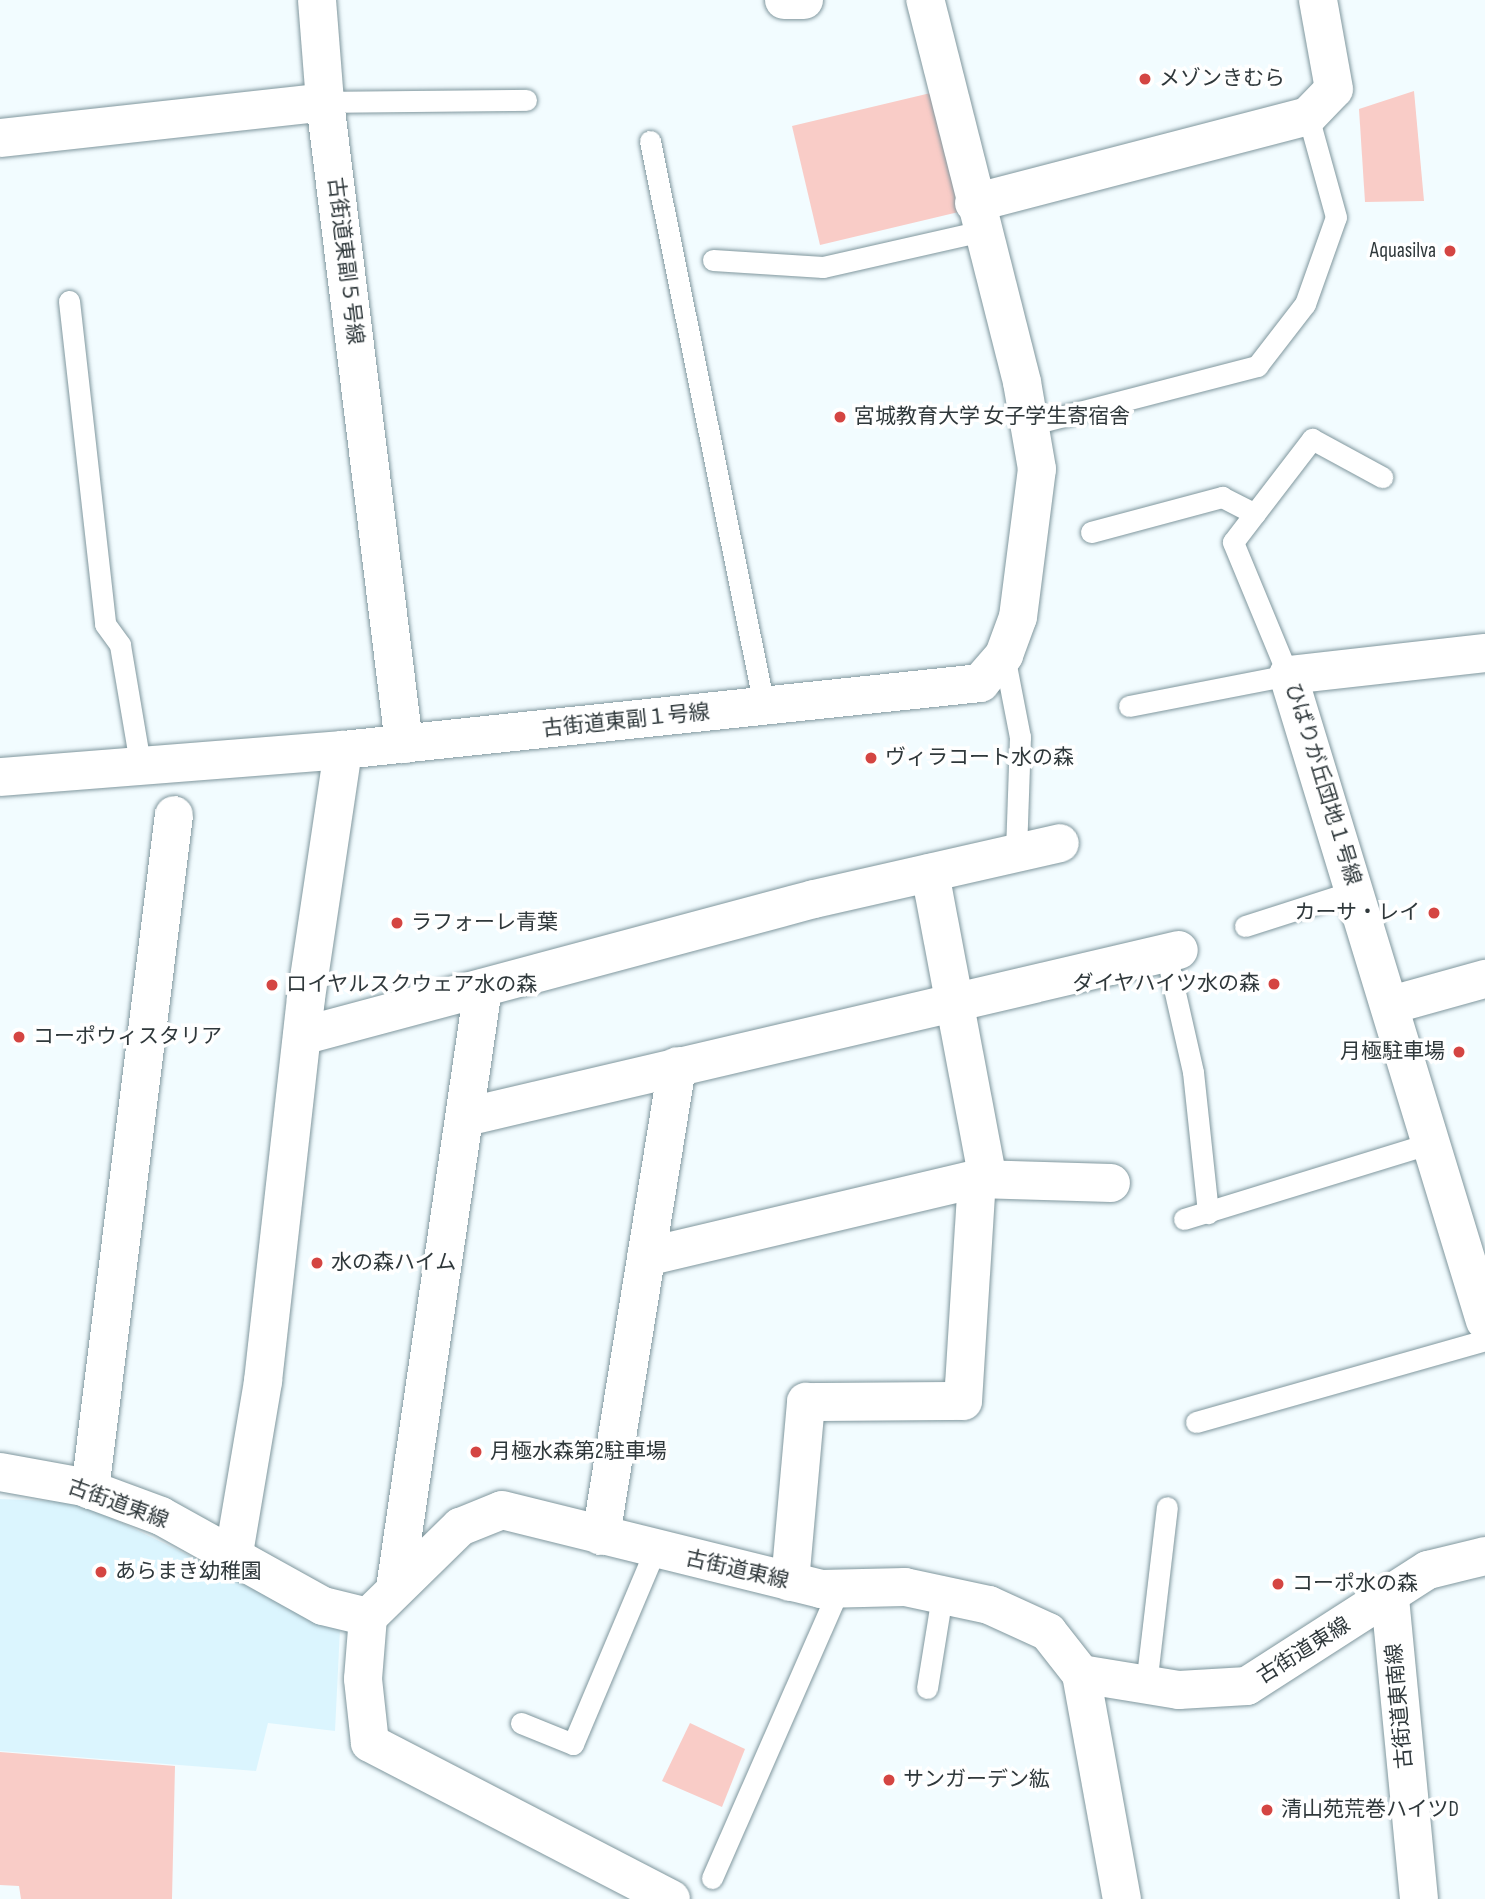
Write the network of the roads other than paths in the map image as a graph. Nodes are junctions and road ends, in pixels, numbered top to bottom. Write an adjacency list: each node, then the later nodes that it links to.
1 (317, 0): 7 (street, 古街道東副５号線)
2 (784, 0): 3 (street)
3 (804, 0)
4 (925, 0): 11 (street, 古街道東副１号線)
5 (1318, 0): 8 (street)
6 (526, 100): 7 (lane)
7 (325, 102): 9 (street); 23 (street, 古街道東副５号線)
8 (1308, 116): 11 (street); 14 (lane)
9 (0, 138)
10 (650, 141): 21 (lane)
11 (978, 217): 12 (lane); 14 (street, 古街道東副１号線)
12 (713, 260)
13 (69, 301): 25 (lane)
14 (1029, 425): 19 (street, 古街道東副１号線)
15 (1382, 477): 16 (lane)
16 (1255, 514): 17 (lane); 20 (lane)
17 (1091, 533)
18 (1485, 653): 20 (street, ひばりが丘団地１号線)
19 (1004, 655): 21 (street, 古街道東副１号線); 29 (lane)
20 (1288, 676): 22 (lane); 31 (street, ひばりが丘団地１号線)
21 (764, 706): 23 (street, 古街道東副１号線)
22 (1129, 706)
23 (404, 744): 24 (street, 古街道東副１号線)
24 (343, 750): 25 (street, 古街道東副１号線); 38 (street)
25 (140, 763): 26 (street, 古街道東副１号線)
26 (0, 777)
27 (174, 815): 52 (street)
28 (1060, 843): 29 (street)
29 (1016, 851): 30 (street)
30 (930, 873): 35 (street); 36 (street)
31 (1355, 891): 32 (lane); 37 (street, ひばりが丘団地１号線)
32 (1245, 926)
33 (1172, 951): 36 (street); 44 (lane)
34 (1485, 979): 37 (street)
35 (483, 988): 38 (street); 40 (street)
36 (956, 1001): 39 (street); 42 (street)
37 (1391, 1005): 41 (street, ひばりが丘団地１号線)
38 (302, 1036): 57 (street)
39 (677, 1066): 40 (street); 47 (street)
40 (466, 1117): 59 (street)
41 (1434, 1142): 44 (lane); 46 (street, ひばりが丘団地１号線)
42 (982, 1179): 43 (street); 47 (street); 58 (street)
43 (1111, 1184)
44 (1208, 1213): 45 (lane)
45 (1184, 1219)
46 (1472, 1226): 48 (street, ひばりが丘団地１号線)
47 (646, 1257): 54 (street)
48 (1485, 1321)
49 (1485, 1340): 50 (lane)
50 (1196, 1422)
51 (0, 1472): 52 (street, 古街道東線)
52 (90, 1490): 57 (street, 古街道東線)
53 (1167, 1507): 65 (lane)
54 (601, 1536): 55 (street, 古街道東線); 59 (street, 古街道東線)
55 (655, 1550): 58 (street, 古街道東線); 67 (lane)
56 (1485, 1556): 62 (street, 古街道東線)
57 (233, 1559): 63 (street, 古街道東線)
58 (790, 1582): 60 (street, 古街道東線)
59 (395, 1589): 63 (street, 古街道東線)
60 (839, 1589): 61 (street, 古街道東線); 68 (lane)
61 (942, 1595): 64 (street, 古街道東線); 66 (lane)
62 (1390, 1598): 65 (street, 古街道東線); 71 (street, 古街道東南線)
63 (368, 1617): 69 (street)
64 (1081, 1674): 65 (street, 古街道東線); 70 (street)
65 (1146, 1685)
66 (927, 1688)
67 (521, 1723)
68 (712, 1878)
69 (671, 1899)
70 (1122, 1899)
71 (1419, 1899)

